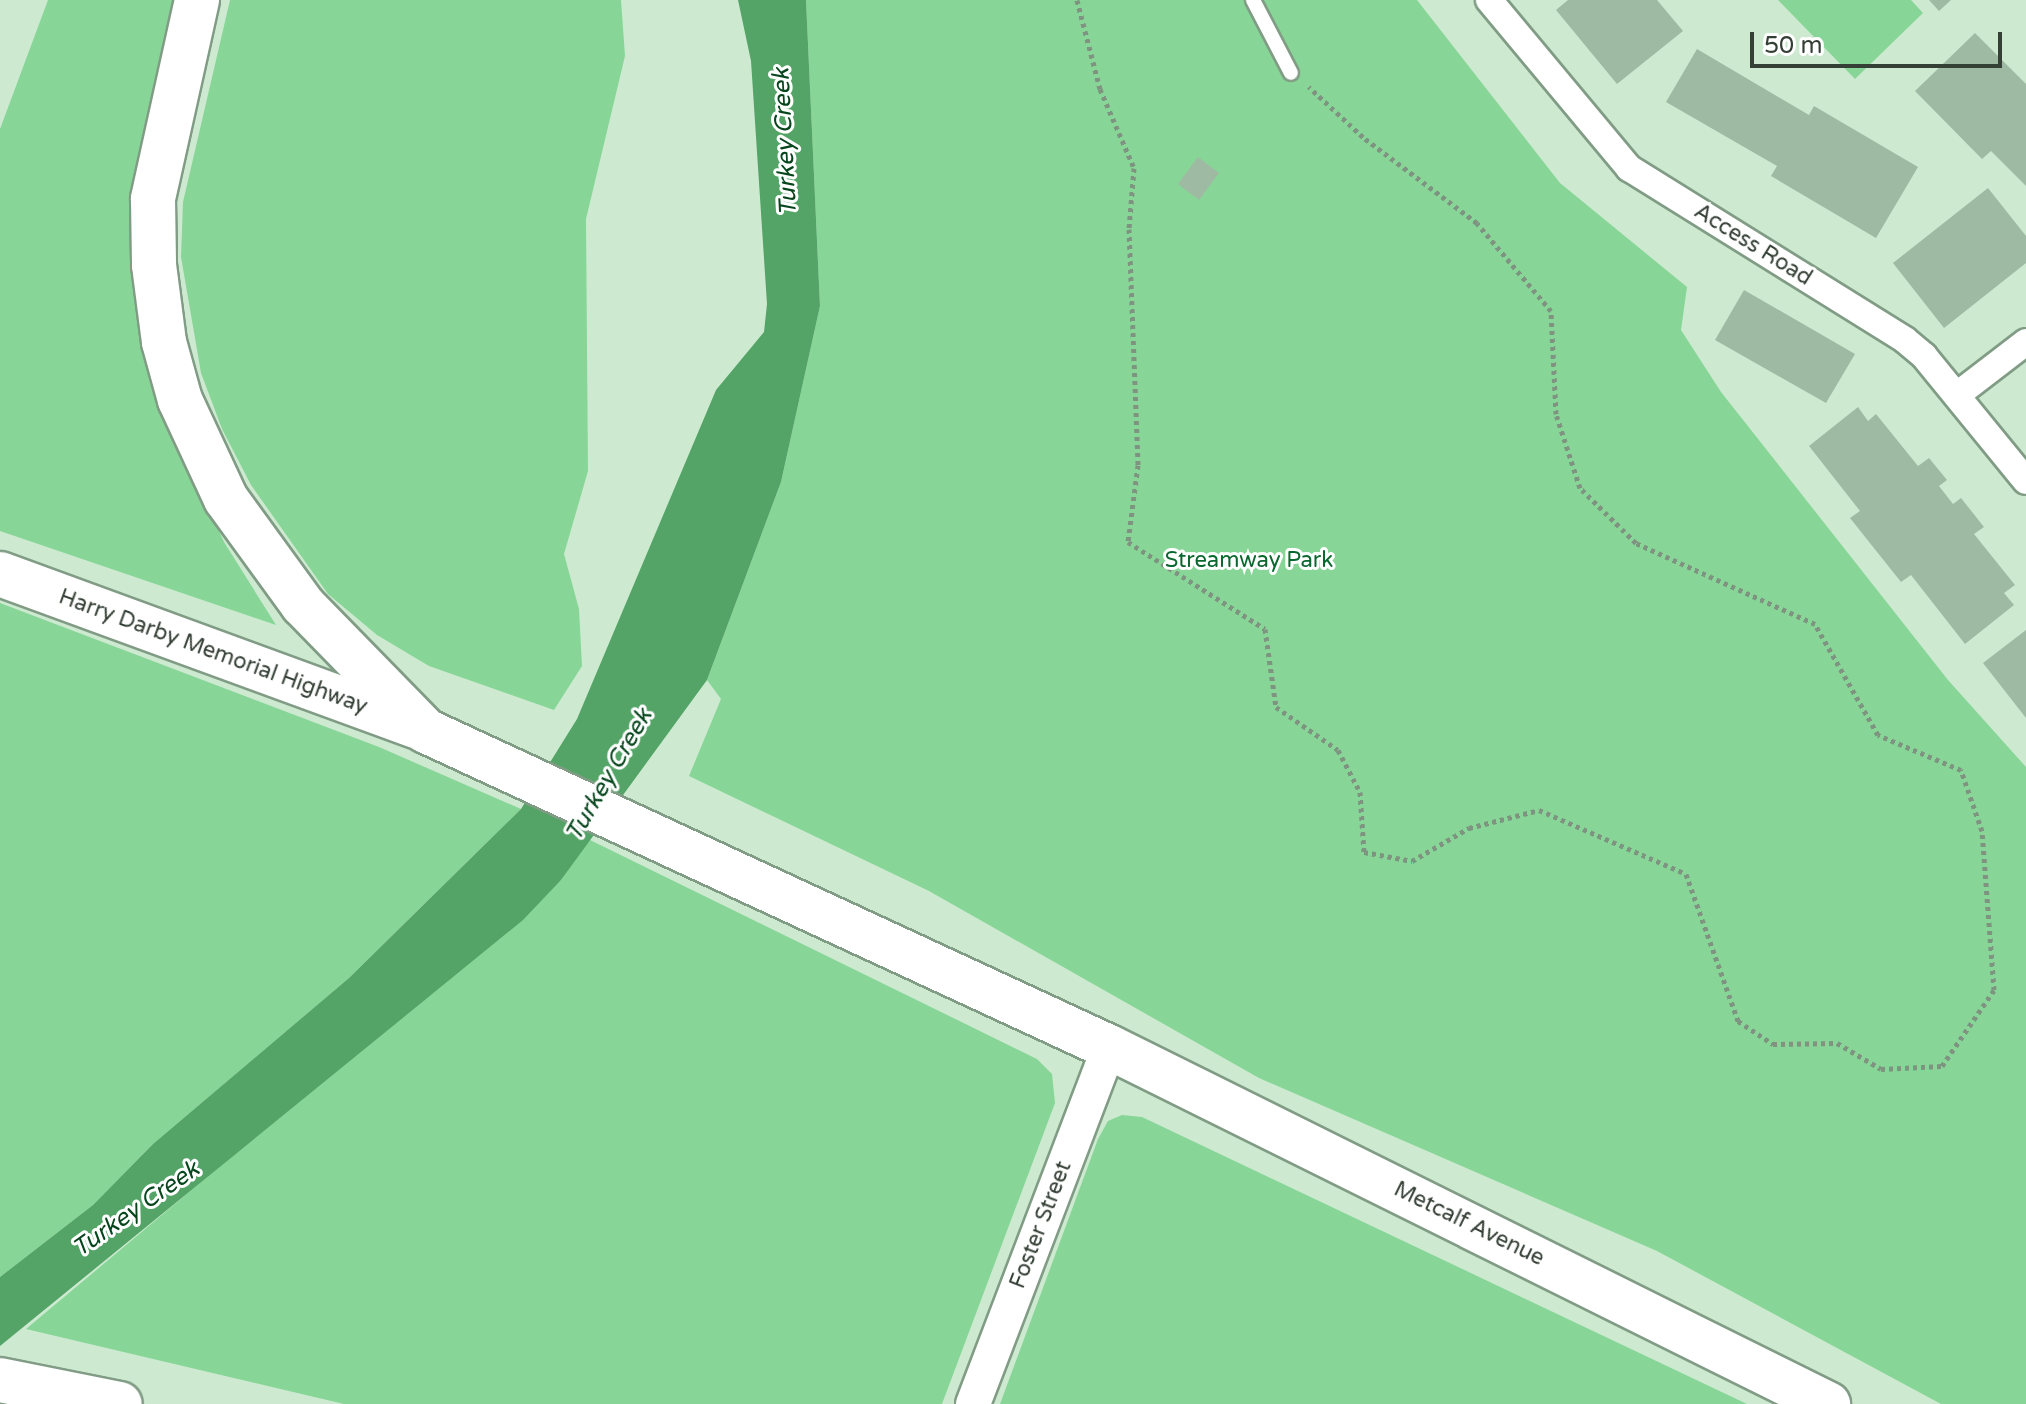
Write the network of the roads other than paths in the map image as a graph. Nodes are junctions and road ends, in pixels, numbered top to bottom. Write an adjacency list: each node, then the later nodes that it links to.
1 (197, 0): 10 (highway)
2 (1253, 0): 4 (lane)
3 (1489, 0): 6 (street, Access Road)
4 (1291, 73)
5 (2026, 342): 6 (street)
6 (1957, 395): 7 (street, Access Road)
7 (2017, 451): 8 (street, Access Road)
8 (2026, 481)
9 (0, 574): 10 (highway, Harry Darby Memorial Highway)
10 (426, 731): 11 (highway, Harry Darby Memorial Highway)
11 (712, 859): 12 (highway, Metcalf Avenue)
12 (1109, 1047): 15 (street, Foster Street); 16 (highway, Metcalf Avenue)
13 (0, 1380): 14 (highway)
14 (120, 1404)
15 (973, 1404)
16 (1828, 1404)

